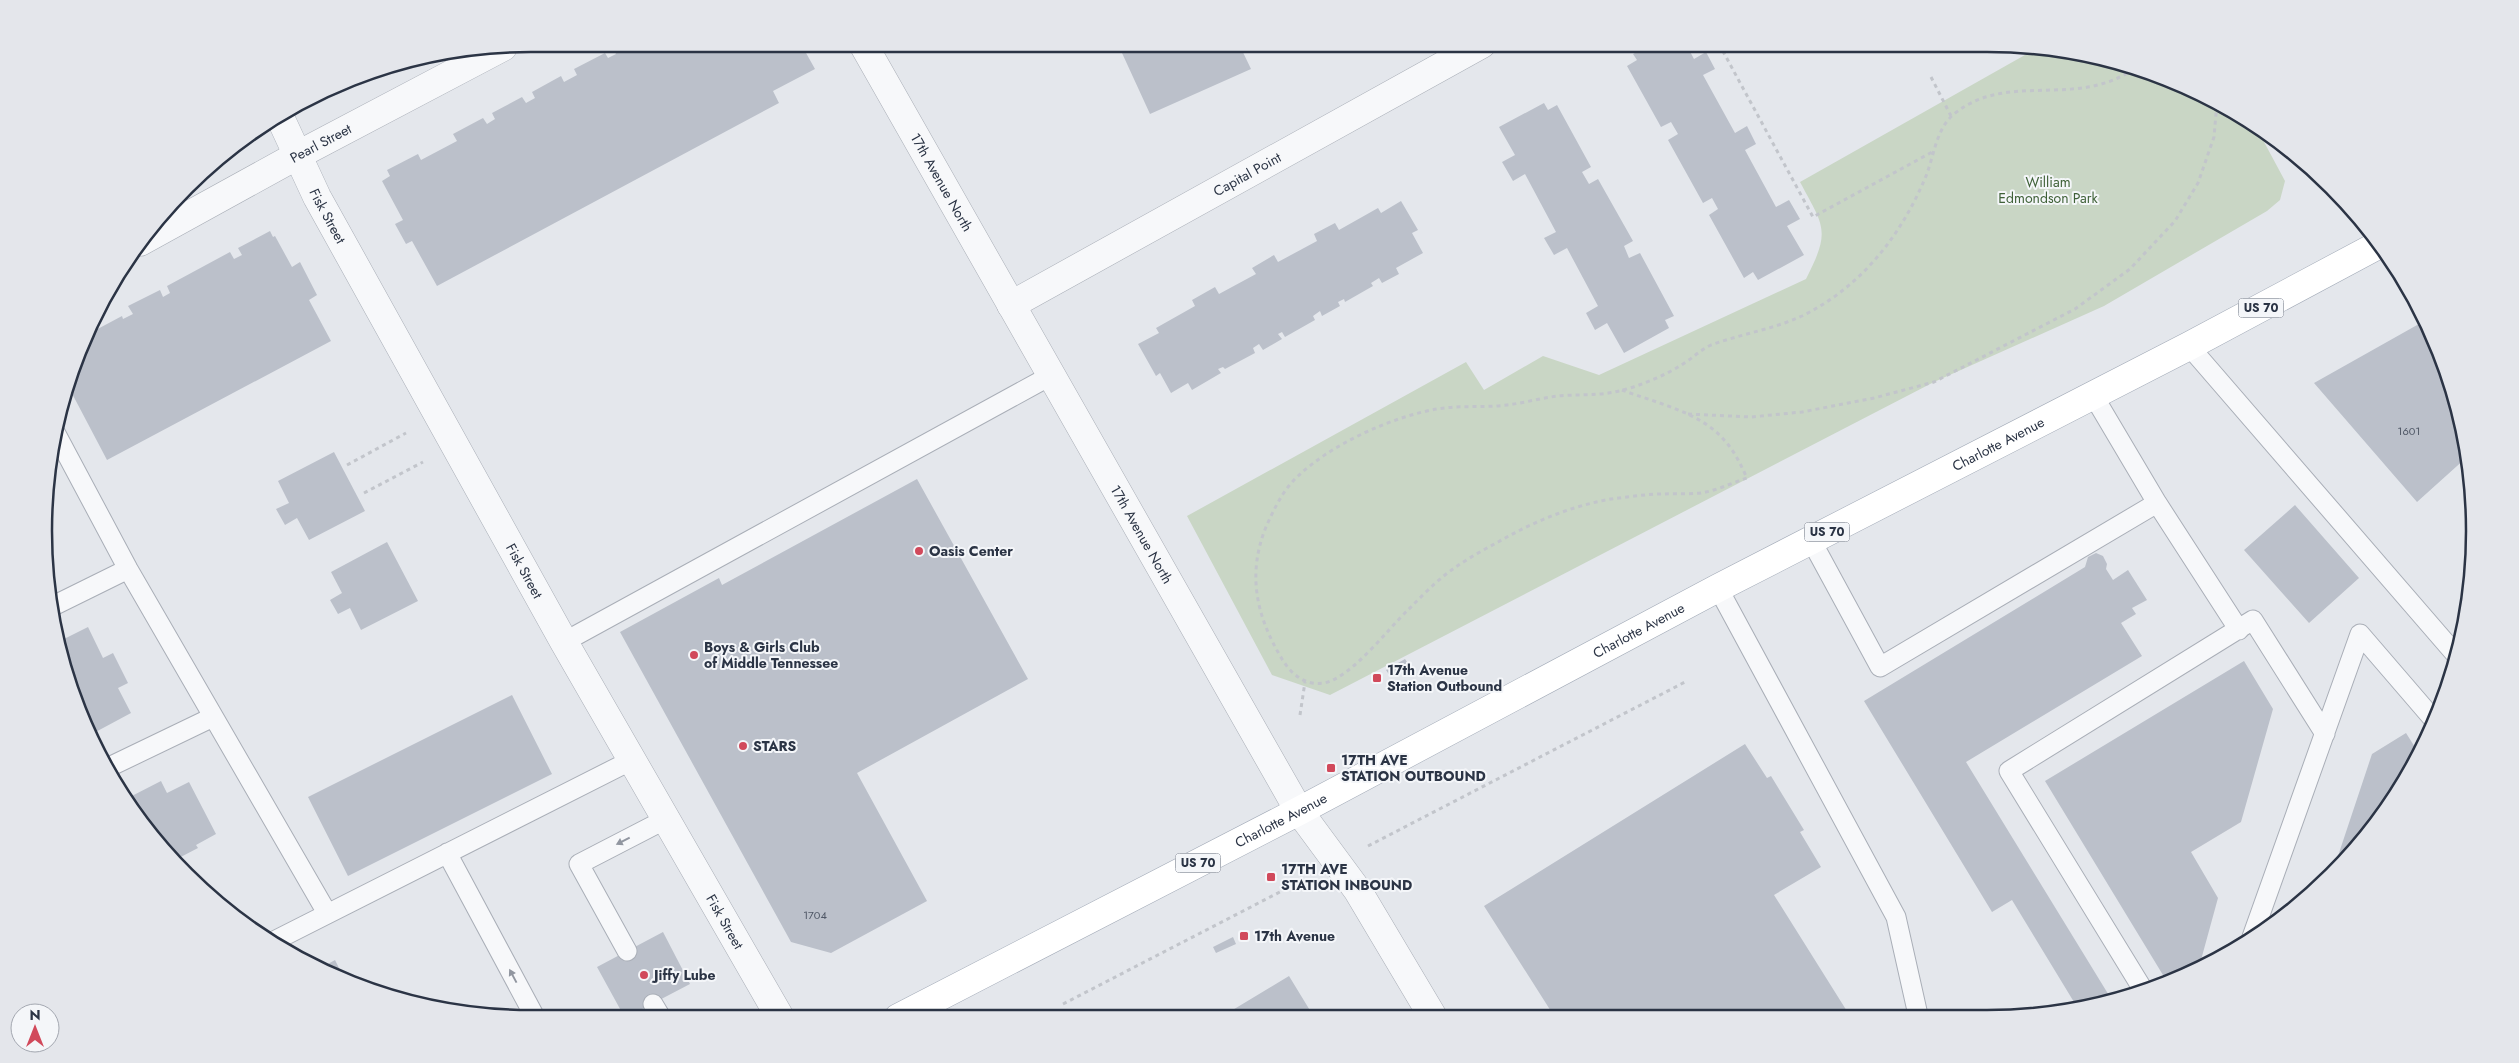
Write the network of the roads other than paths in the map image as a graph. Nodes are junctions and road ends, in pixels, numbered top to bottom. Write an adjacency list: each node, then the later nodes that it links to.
1 (868, 52): 8 (street, 17th Avenue North)
2 (1468, 52): 8 (street, Capital Point)
3 (485, 55): 5 (street, Pearl Street)
4 (283, 122): 5 (street, Fisk Street)
5 (298, 155): 6 (street, Pearl Street); 19 (street, Fisk Street)
6 (157, 233)
7 (2373, 248): 9 (main road, Charlotte Avenue / US 70)
8 (1011, 305): 10 (street, 17th Avenue North)
9 (2189, 346): 11 (main road, Charlotte Avenue / US 70); 20 (lane)
10 (1050, 376): 19 (lane); 26 (street, 17th Avenue North)
11 (2093, 395): 13 (lane); 14 (main road, Charlotte Avenue / US 70)
12 (61, 444): 15 (lane)
13 (2157, 503): 14 (lane); 18 (lane)
14 (1811, 540): 16 (main road, Charlotte Avenue / US 70)
15 (128, 570): 17 (lane); 22 (lane)
16 (1718, 588): 26 (main road, Charlotte Avenue / US 70); 38 (lane)
17 (59, 603)
18 (2238, 630): 23 (lane); 33 (lane)
19 (564, 642): 24 (street, Fisk Street)
20 (2451, 649)
21 (2430, 715): 23 (lane)
22 (213, 717): 25 (lane); 29 (lane)
23 (2325, 734): 30 (lane)
24 (632, 760): 27 (street, Fisk Street); 28 (lane)
25 (114, 765)
26 (1299, 811): 36 (main road, Charlotte Avenue / US 70); 37 (street, 17th Avenue North)
27 (666, 819): 32 (lane, one-way to 32); 35 (street, Fisk Street)
28 (447, 853): 29 (lane); 34 (lane, one-way to 28)
29 (327, 914): 31 (lane)
30 (2254, 930)
31 (279, 938)
32 (627, 951)
33 (2140, 985)
34 (531, 1010)
35 (776, 1010)
36 (913, 1010)
37 (1429, 1010)
38 (1917, 1010)

